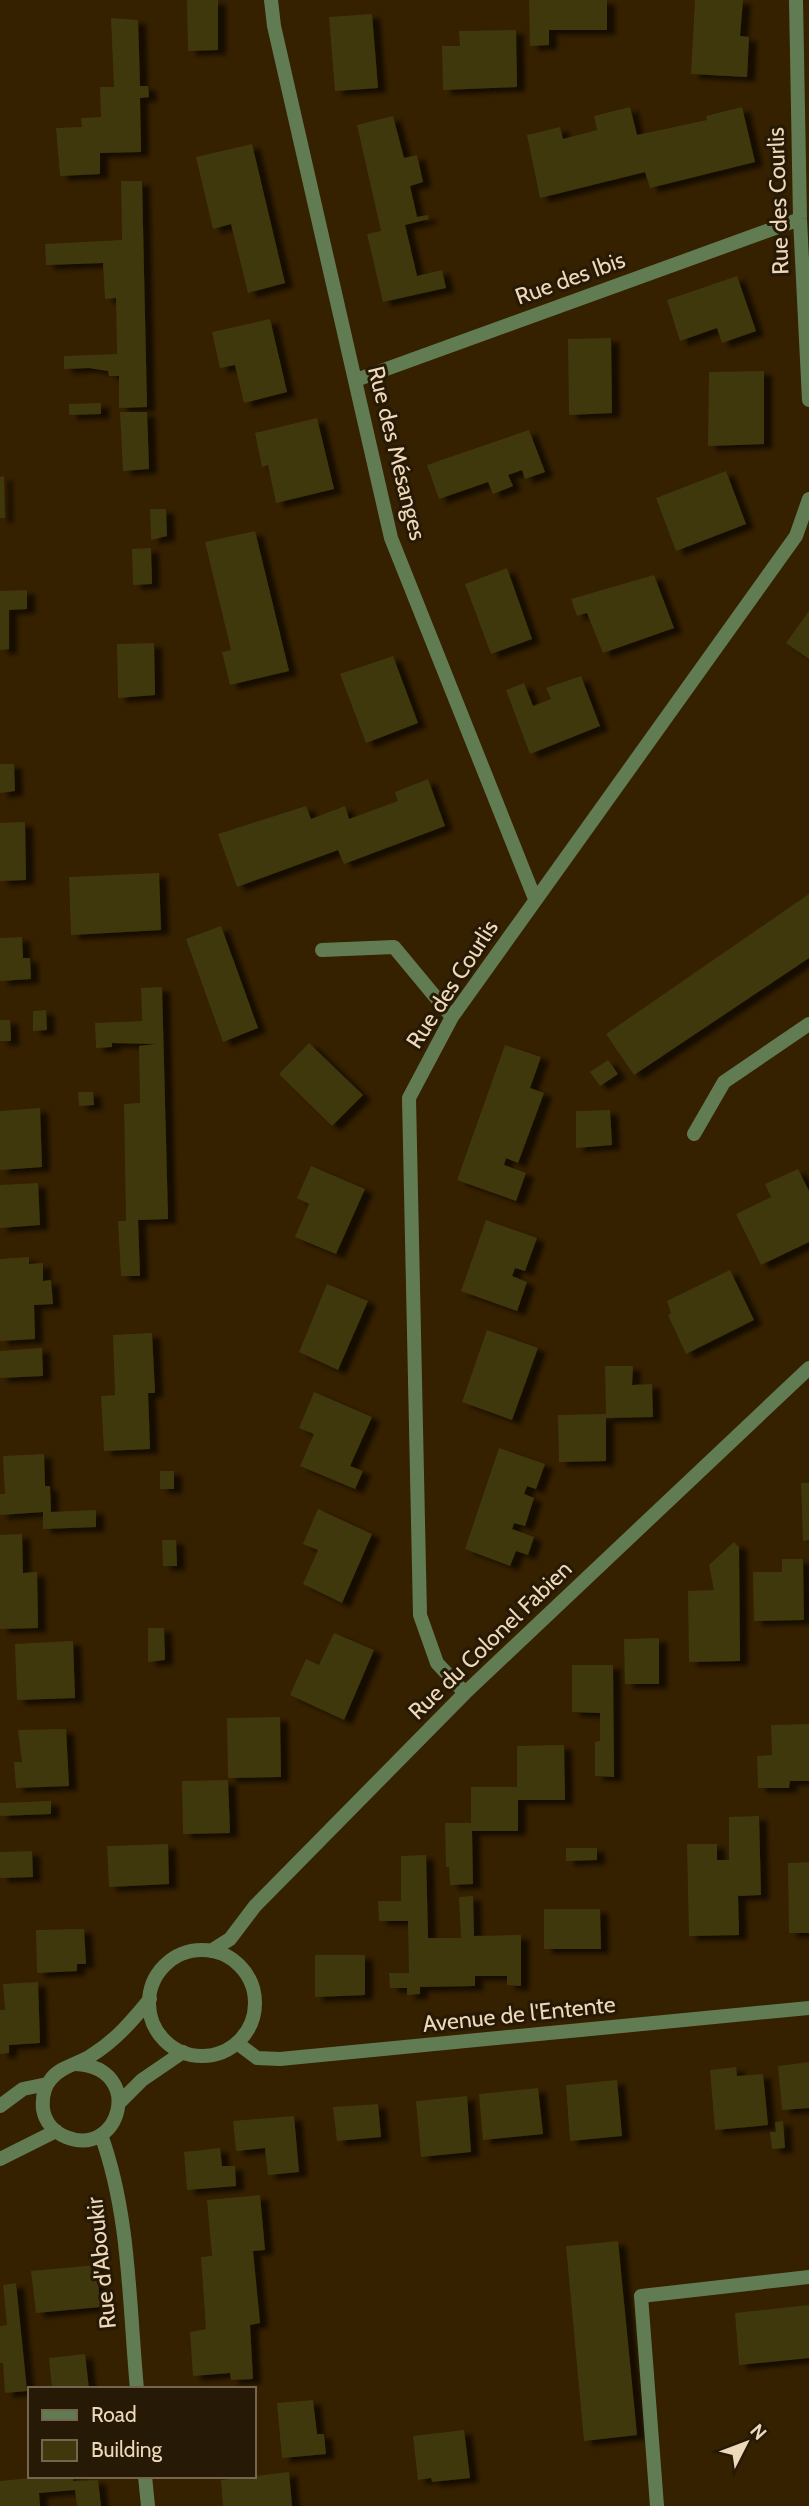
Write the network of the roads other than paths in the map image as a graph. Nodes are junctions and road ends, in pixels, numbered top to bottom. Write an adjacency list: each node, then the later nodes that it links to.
1 (271, 0): 4 (street, Rue des Mésanges)
2 (796, 0): 3 (street, Rue des Courlis)
3 (800, 219): 4 (street, Rue des Ibis); 5 (street, Rue des Courlis)
4 (356, 380): 7 (street, Rue des Mésanges)
5 (809, 400)
6 (809, 499): 7 (street, Rue des Courlis)
7 (535, 899): 9 (street, Rue des Courlis)
8 (321, 950): 9 (street)
9 (452, 1017): 13 (street, Rue des Courlis)
10 (809, 1024): 11 (street)
11 (694, 1134)
12 (809, 1368): 13 (street, Rue du Colonel Fabien)
13 (465, 1693): 14 (street, Rue du Colonel Fabien)
14 (211, 1951): 15 (street); 17 (street)
15 (150, 1999): 18 (street); 19 (street)
16 (809, 2008): 17 (street, Avenue de l'Entente)
17 (237, 2043): 18 (street)
18 (183, 2052): 21 (street)
19 (76, 2064): 20 (street); 21 (street)
20 (47, 2084): 22 (street); 23 (street)
21 (119, 2103): 24 (street)
22 (0, 2106)
23 (56, 2131): 24 (street); 25 (street)
24 (101, 2135): 27 (street, Rue d'Aboukir)
25 (0, 2159)
26 (809, 2277): 30 (street)
27 (137, 2387)
28 (145, 2478): 29 (street)
29 (148, 2506)
30 (657, 2506)

